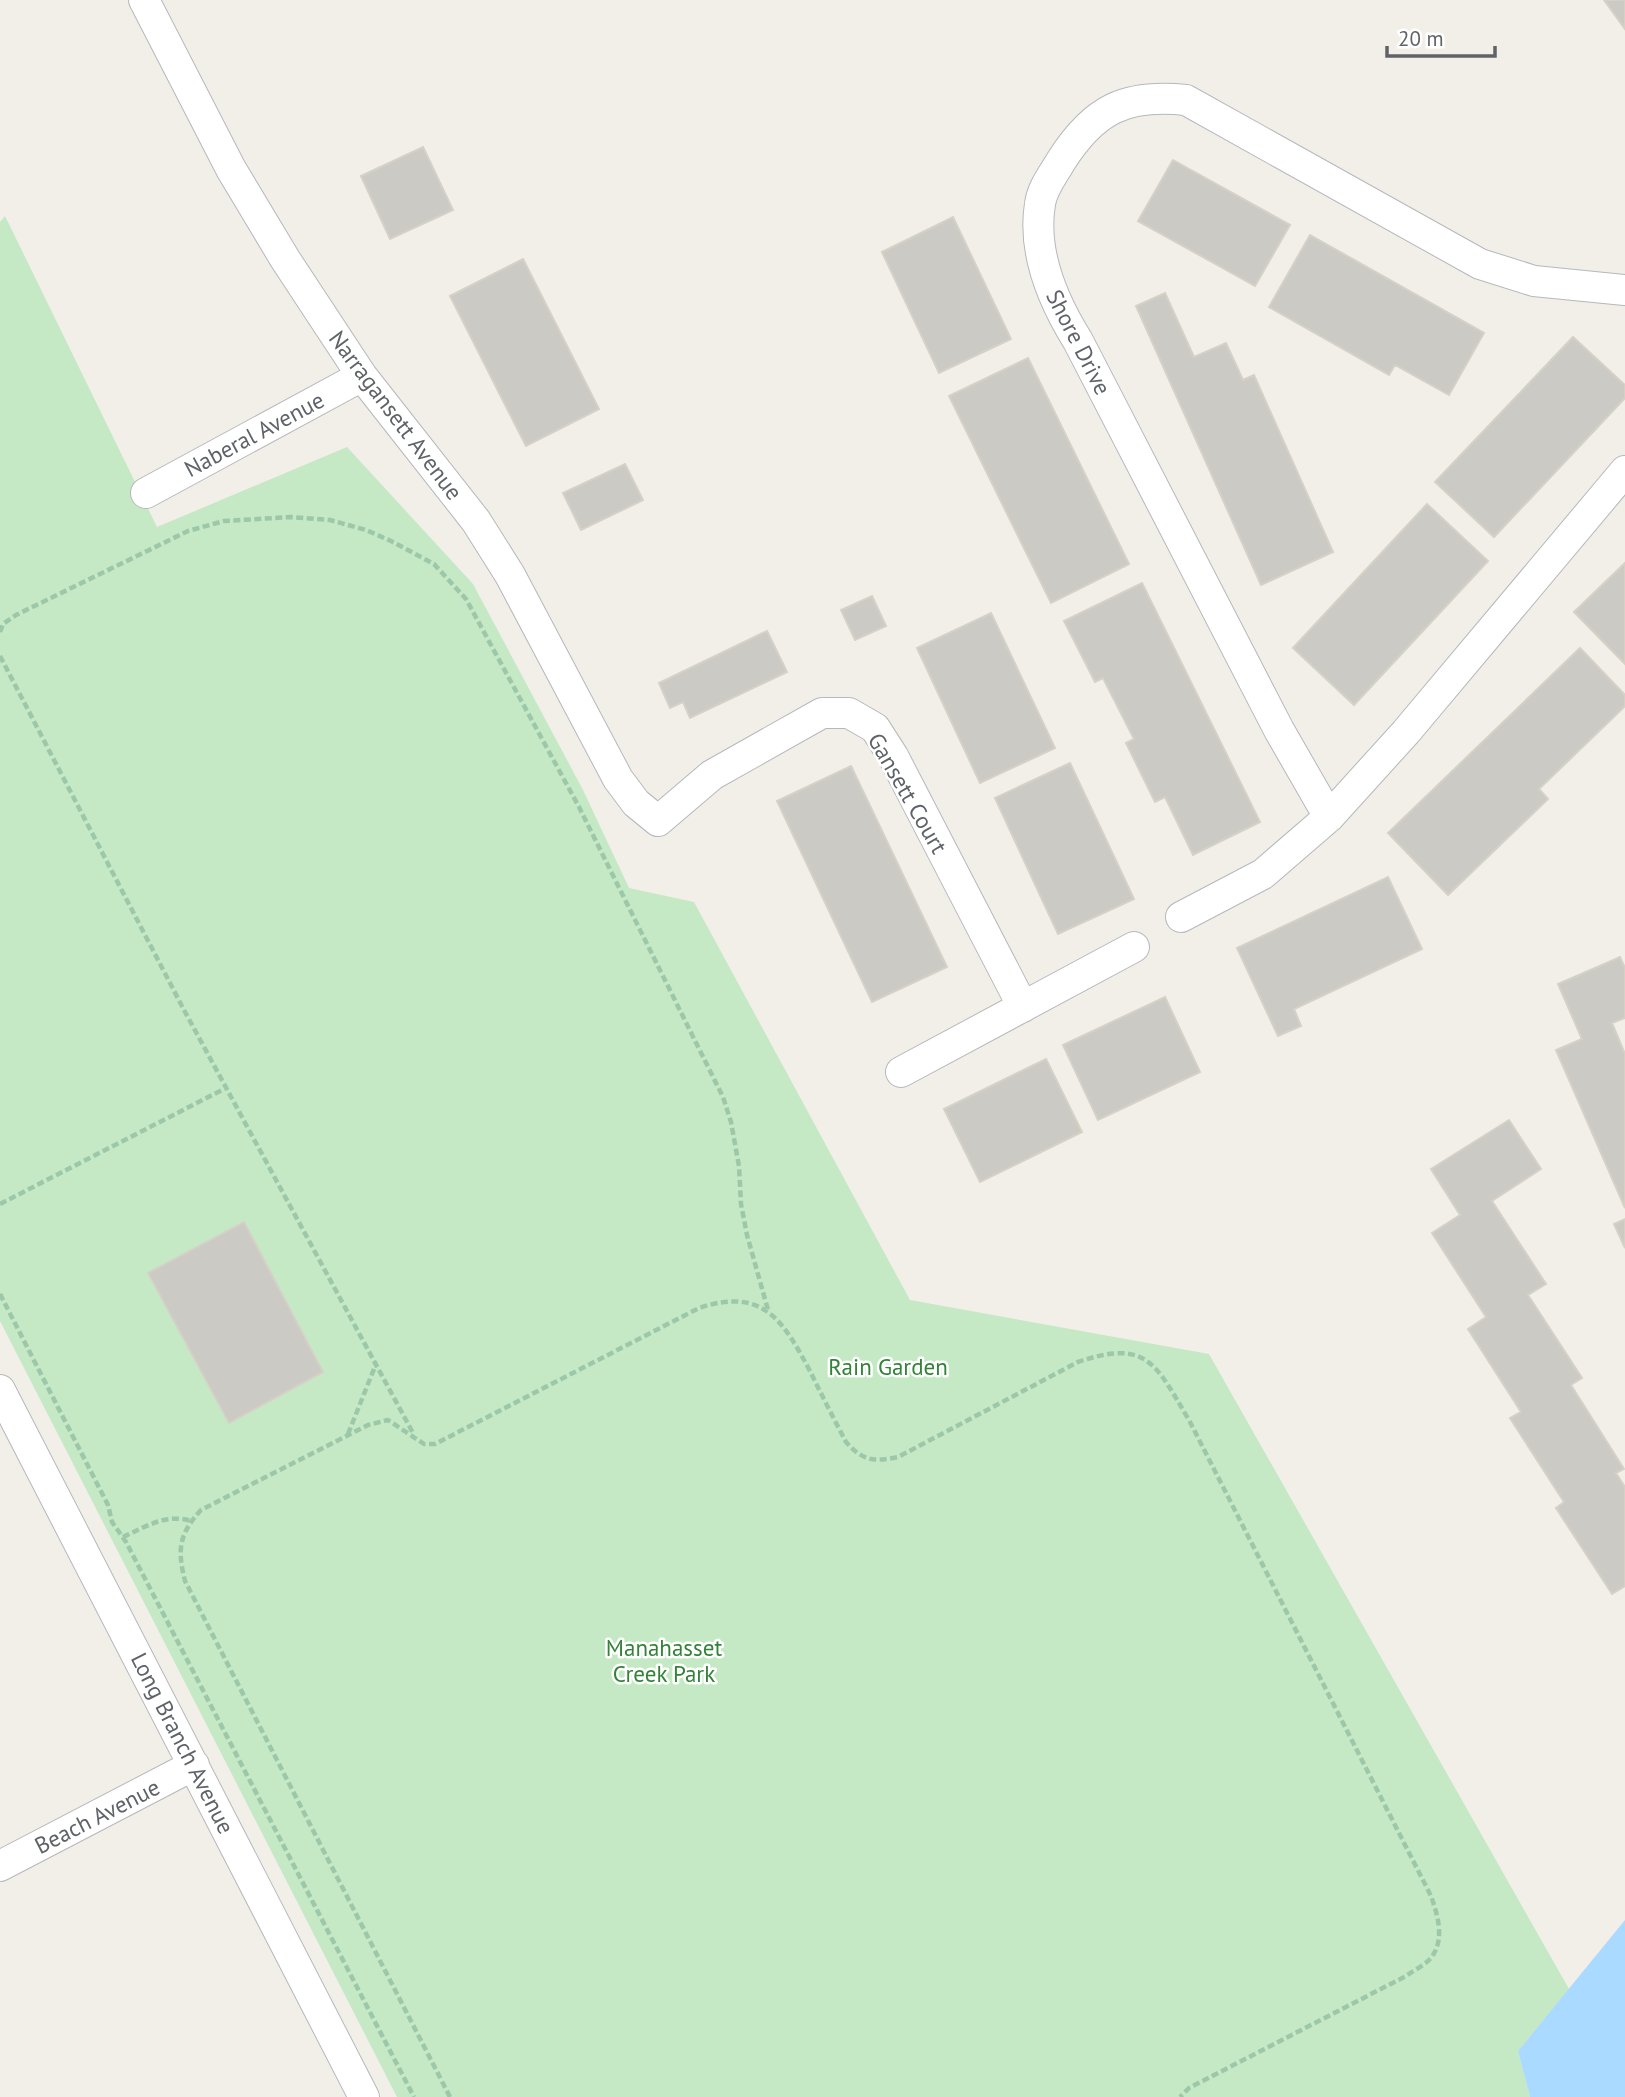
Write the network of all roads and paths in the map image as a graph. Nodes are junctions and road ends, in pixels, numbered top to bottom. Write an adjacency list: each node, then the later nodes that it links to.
1 (144, 0): 3 (street, Narragansett Avenue)
2 (1625, 290): 8 (street, Shore Drive)
3 (362, 376): 5 (street, Naberal Avenue); 9 (street, Narragansett Avenue)
4 (1625, 471): 8 (street)
5 (146, 493)
6 (0, 632): 17 (path)
7 (0, 658): 14 (path)
8 (1329, 817): 10 (street)
9 (658, 821): 12 (street, Gansett Court)
10 (1181, 917)
11 (1134, 947): 12 (street)
12 (1023, 1007): 13 (street)
13 (901, 1072)
14 (226, 1088): 15 (path); 18 (path)
15 (0, 1204)
16 (0, 1294): 23 (path)
17 (768, 1311): 21 (path); 29 (path)
18 (376, 1364): 20 (path); 21 (path)
19 (0, 1390): 24 (street, Long Branch Avenue)
20 (348, 1435): 21 (path); 22 (path)
21 (415, 1437)
22 (191, 1521): 23 (path); 28 (path)
23 (123, 1537): 27 (path)
24 (194, 1765): 25 (street, Beach Avenue); 26 (street, Long Branch Avenue)
25 (0, 1866)
26 (364, 2097)
27 (414, 2097)
28 (450, 2097)
29 (1180, 2097)

